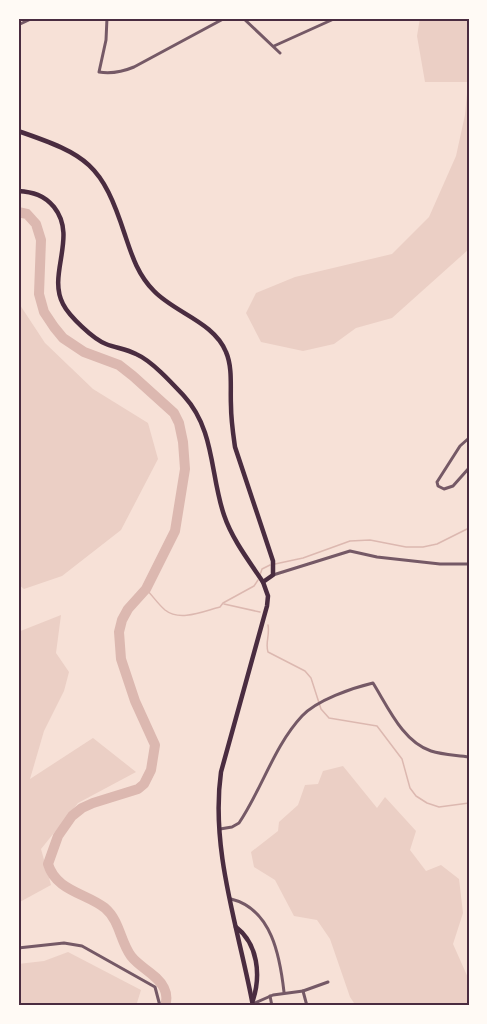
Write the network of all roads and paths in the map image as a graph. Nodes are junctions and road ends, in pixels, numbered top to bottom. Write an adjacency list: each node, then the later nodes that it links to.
1 (33, 18): 6 (street)
2 (107, 18): 3 (street)
3 (225, 18)
4 (243, 18): 7 (street)
5 (336, 18): 7 (street)
6 (18, 25)
7 (274, 46): 8 (street)
8 (280, 53)
9 (18, 131): 14 (main road)
10 (18, 191): 15 (main road)
11 (469, 438): 12 (street)
12 (469, 468)
13 (469, 564): 14 (street)
14 (273, 576): 15 (main road)
15 (263, 582): 17 (main road)
16 (469, 757): 17 (street)
17 (220, 829): 18 (main road)
18 (231, 899): 19 (main road); 23 (street)
19 (237, 927): 25 (main road); 25 (main road)
20 (18, 948): 26 (street)
21 (328, 982): 22 (street)
22 (303, 991): 23 (street); 28 (street)
23 (284, 992): 24 (street)
24 (270, 996): 25 (street); 27 (street)
25 (251, 1005)
26 (160, 1006)
27 (272, 1006)
28 (307, 1006)

